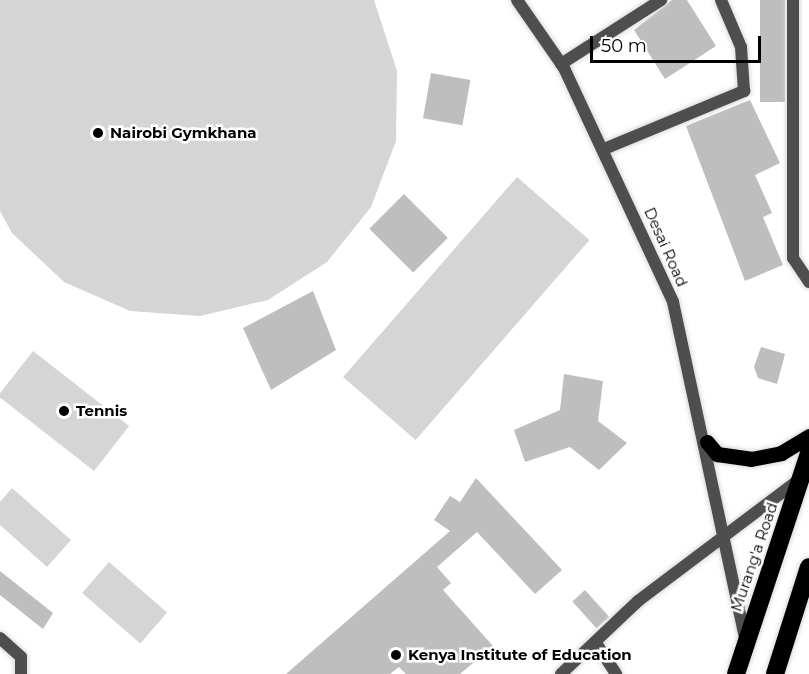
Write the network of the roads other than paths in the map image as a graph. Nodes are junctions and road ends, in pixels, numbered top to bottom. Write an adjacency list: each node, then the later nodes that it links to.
1 (517, 0): 5 (street, Desai Road)
2 (662, 0): 5 (street)
3 (721, 0): 6 (street)
4 (793, 0): 7 (street)
5 (561, 64): 6 (street, Desai Road)
6 (604, 149): 9 (street, Desai Road)
7 (809, 282)
8 (809, 436): 9 (main road)
9 (707, 442): 12 (street, Desai Road)
10 (809, 453): 11 (highway, Murang'a Road)
11 (801, 478): 12 (street); 14 (highway, Murang'a Road)
12 (725, 531): 14 (street, Desai Road); 16 (street)
13 (809, 567): 21 (highway)
14 (745, 637): 20 (highway, Murang'a Road)
15 (0, 638): 17 (street)
16 (596, 643): 18 (street); 19 (street)
17 (21, 674)
18 (561, 674)
19 (616, 674)
20 (736, 674)
21 (775, 674)

